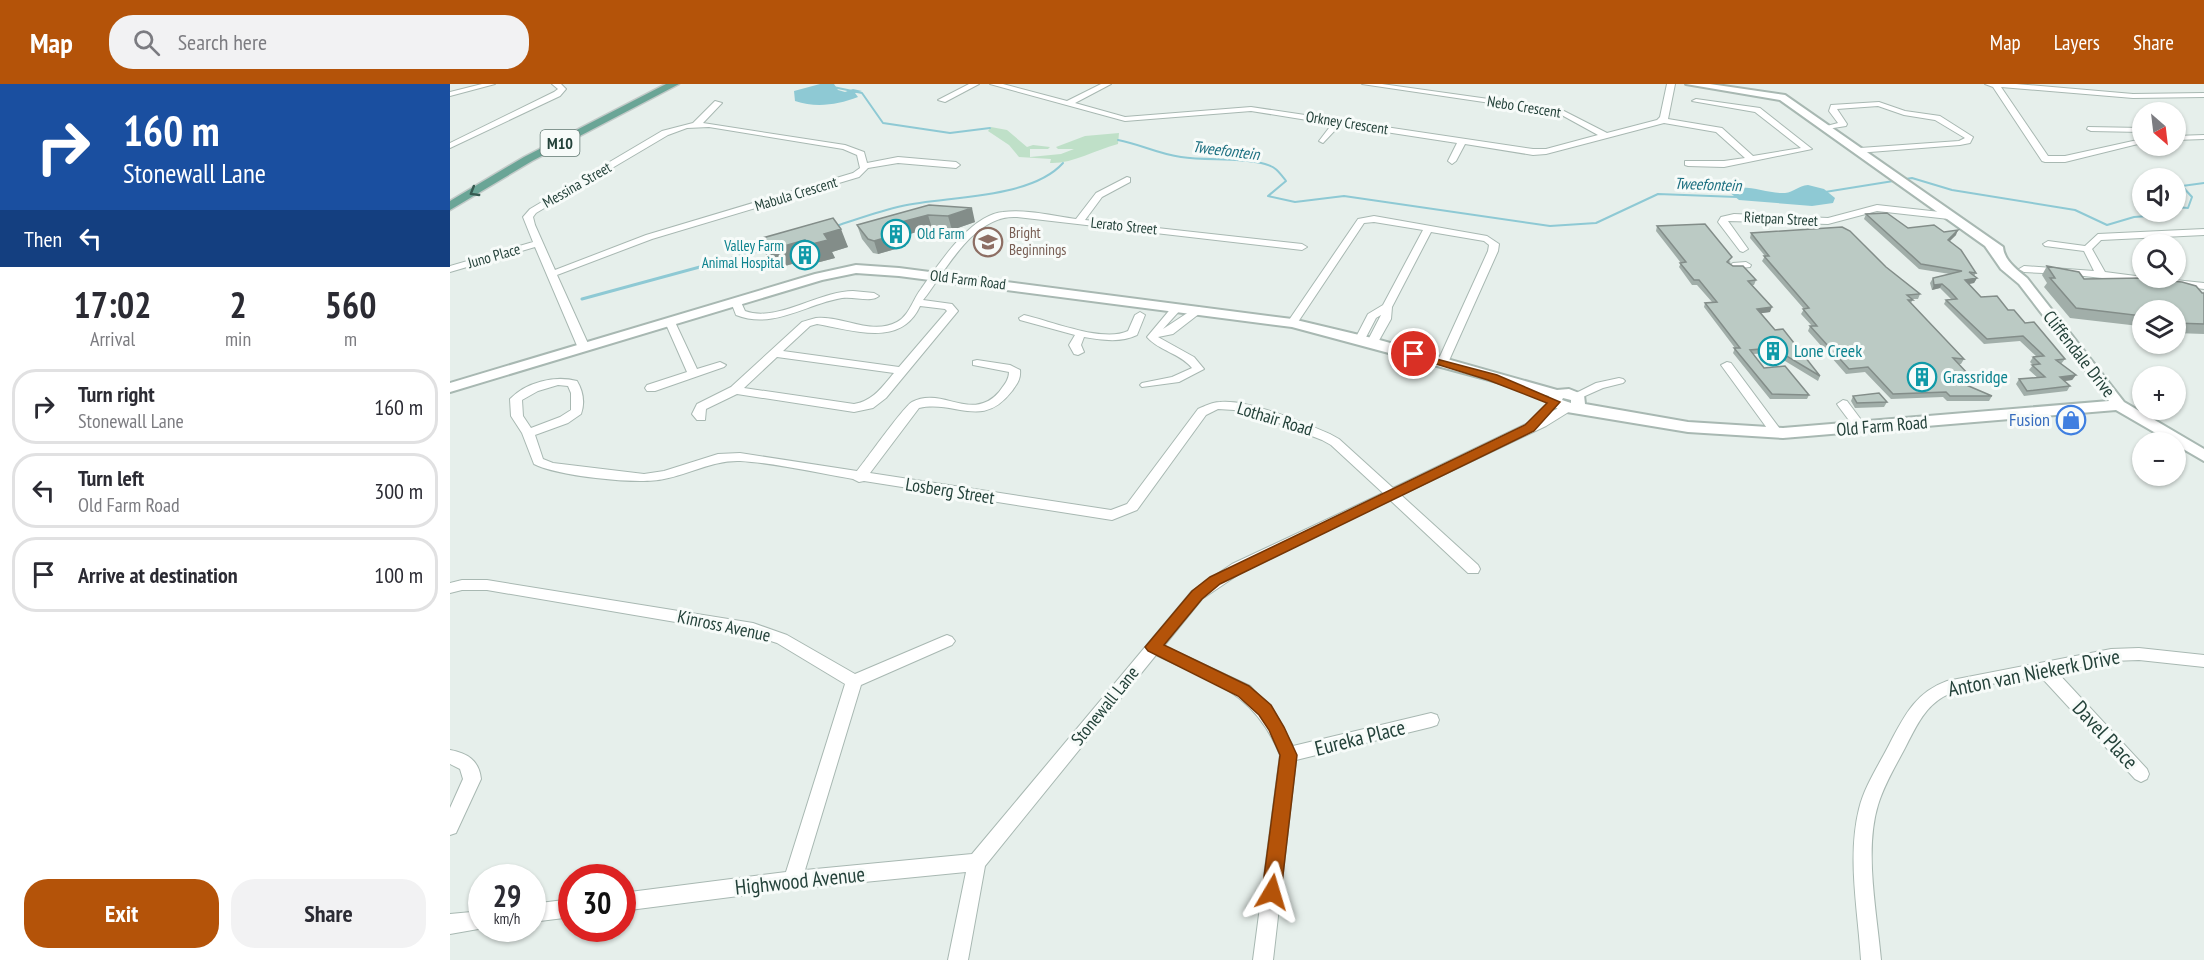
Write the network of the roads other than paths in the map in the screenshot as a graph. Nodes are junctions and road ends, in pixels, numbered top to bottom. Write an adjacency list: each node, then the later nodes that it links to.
1 (491, 84): 14 (street)
2 (556, 84): 34 (street)
3 (657, 84): 42 (main road, M10)
4 (674, 84): 43 (main road, M10, one-way to 43)
5 (975, 84): 18 (street)
6 (994, 84): 21 (street, Orkney Crescent)
7 (1107, 84): 21 (street)
8 (1366, 84): 28 (street, Nebo Crescent)
9 (1671, 84): 22 (street)
10 (1691, 84): 15 (street)
11 (1989, 84): 12 (street)
12 (1995, 84): 16 (street); 33 (street)
13 (2155, 84): 16 (street)
14 (450, 94)
15 (1785, 94): 25 (street, Cliffendale Drive)
16 (2176, 95): 17 (street)
17 (2204, 95)
18 (942, 100)
19 (1696, 101): 36 (street)
20 (718, 103): 24 (street)
21 (1067, 104): 23 (street, Orkney Crescent)
22 (1662, 120): 28 (street, Orkney Crescent); 36 (street)
23 (1338, 122): 31 (street); 32 (street, Orkney Crescent)
24 (696, 125): 40 (street); 50 (street, Messina Street)
25 (1827, 127): 35 (street, Cliffendale Drive); 35 (street)
26 (2132, 128): 27 (street)
27 (2091, 129)
28 (1606, 136): 32 (street, Orkney Crescent)
29 (2204, 137): 30 (street)
30 (2186, 138)
31 (1323, 141)
32 (1462, 141): 37 (street)
33 (2132, 143)
34 (450, 146)
35 (1860, 151): 44 (street, Cliffendale Drive)
36 (1752, 160): 38 (street)
37 (1452, 161)
38 (1688, 163)
39 (956, 165): 40 (street)
40 (863, 166): 59 (street, Mabula Crescent)
41 (1127, 180): 45 (street)
42 (450, 192)
43 (450, 206)
44 (1949, 216): 53 (street, Rietpan Street); 57 (street, Cliffendale Drive)
45 (1079, 221): 52 (street, Lerato Street); 61 (street, Lerato Street)
46 (1428, 229): 71 (street); 74 (street); 79 (street)
47 (2204, 232): 48 (street)
48 (2152, 234)
49 (2132, 235): 54 (street)
50 (539, 243): 58 (street, Juno Place); 59 (street, Messina Street)
51 (2048, 244): 54 (street)
52 (1302, 247)
53 (1743, 249)
54 (2087, 249): 60 (street)
55 (1733, 266): 56 (street)
56 (1746, 266)
57 (2017, 268): 60 (street); 91 (street, Cliffendale Drive)
58 (450, 269)
59 (552, 274): 75 (street, Messina Street)
60 (2101, 274): 62 (street)
61 (934, 275): 64 (street, Old Farm Road); 65 (street, Lerato Street); 67 (street, Old Farm Road)
62 (2204, 286)
63 (874, 297): 64 (street)
64 (736, 302): 70 (street, Old Farm Road)
65 (919, 303): 77 (street, Lerato Street); 82 (street)
66 (1177, 308): 67 (street, Old Farm Road); 68 (street, Old Farm Road); 73 (street)
67 (1139, 309): 72 (street)
68 (1199, 310): 71 (street, Old Farm Road); 73 (street)
69 (1024, 318): 72 (street)
70 (670, 322): 75 (street, Old Farm Road); 83 (street)
71 (1292, 323): 74 (street, Old Farm Road)
72 (1081, 333): 76 (street)
73 (1153, 334): 84 (street)
74 (1367, 340): 79 (street, Old Farm Road)
75 (584, 348): 85 (street, Old Farm Road)
76 (1078, 352)
77 (774, 353): 82 (street); 87 (street, Lerato Street)
78 (977, 363): 99 (street)
79 (1443, 363): 88 (street, Old Farm Road)
80 (720, 365): 83 (street)
81 (1727, 365): 96 (street)
82 (901, 371): 87 (street)
83 (694, 374): 86 (street)
84 (1146, 385)
85 (450, 388)
86 (651, 388)
87 (735, 390): 93 (street, Lerato Street)
88 (1555, 398): 89 (street, Old Farm Road); 94 (street, Stonewall Lane)
89 (1576, 403): 94 (street, Stonewall Lane); 96 (street, Old Farm Road)
90 (1843, 404): 95 (street)
91 (2119, 405): 95 (street, Old Farm Road); 98 (street, Cliffendale Drive)
92 (1209, 408): 99 (street, Losberg Street); 100 (street, Lothair Road)
93 (701, 417)
94 (1530, 428): 100 (street, Stonewall Lane)
95 (1861, 428): 96 (street, Old Farm Road)
96 (1776, 432)
97 (528, 433): 97 (street); 99 (street, Losberg Street)
98 (2204, 456)
99 (859, 478)
100 (1391, 494): 101 (street, Lothair Road); 104 (street, Stonewall Lane)
101 (1473, 569)
102 (450, 588): 107 (street, Kinross Avenue)
103 (947, 642): 107 (street)
104 (1153, 647): 109 (street); 113 (street, Stonewall Lane)
105 (2204, 661): 106 (street, Anton van Niekerk Drive)
106 (2044, 669): 111 (street, Davel Place); 120 (street, Anton van Niekerk Drive)
107 (854, 681): 114 (street)
108 (1431, 720): 109 (street, Eureka Place)
109 (1288, 755): 119 (street)
110 (450, 757): 112 (street)
111 (2141, 774)
112 (450, 828)
113 (977, 862): 114 (street, Highwood Avenue); 118 (street, Stonewall Lane)
114 (793, 880): 115 (street, Highwood Avenue)
115 (636, 900)
116 (468, 922): 117 (street)
117 (450, 924)
118 (958, 960)
119 (1263, 960)
120 (1871, 960)

